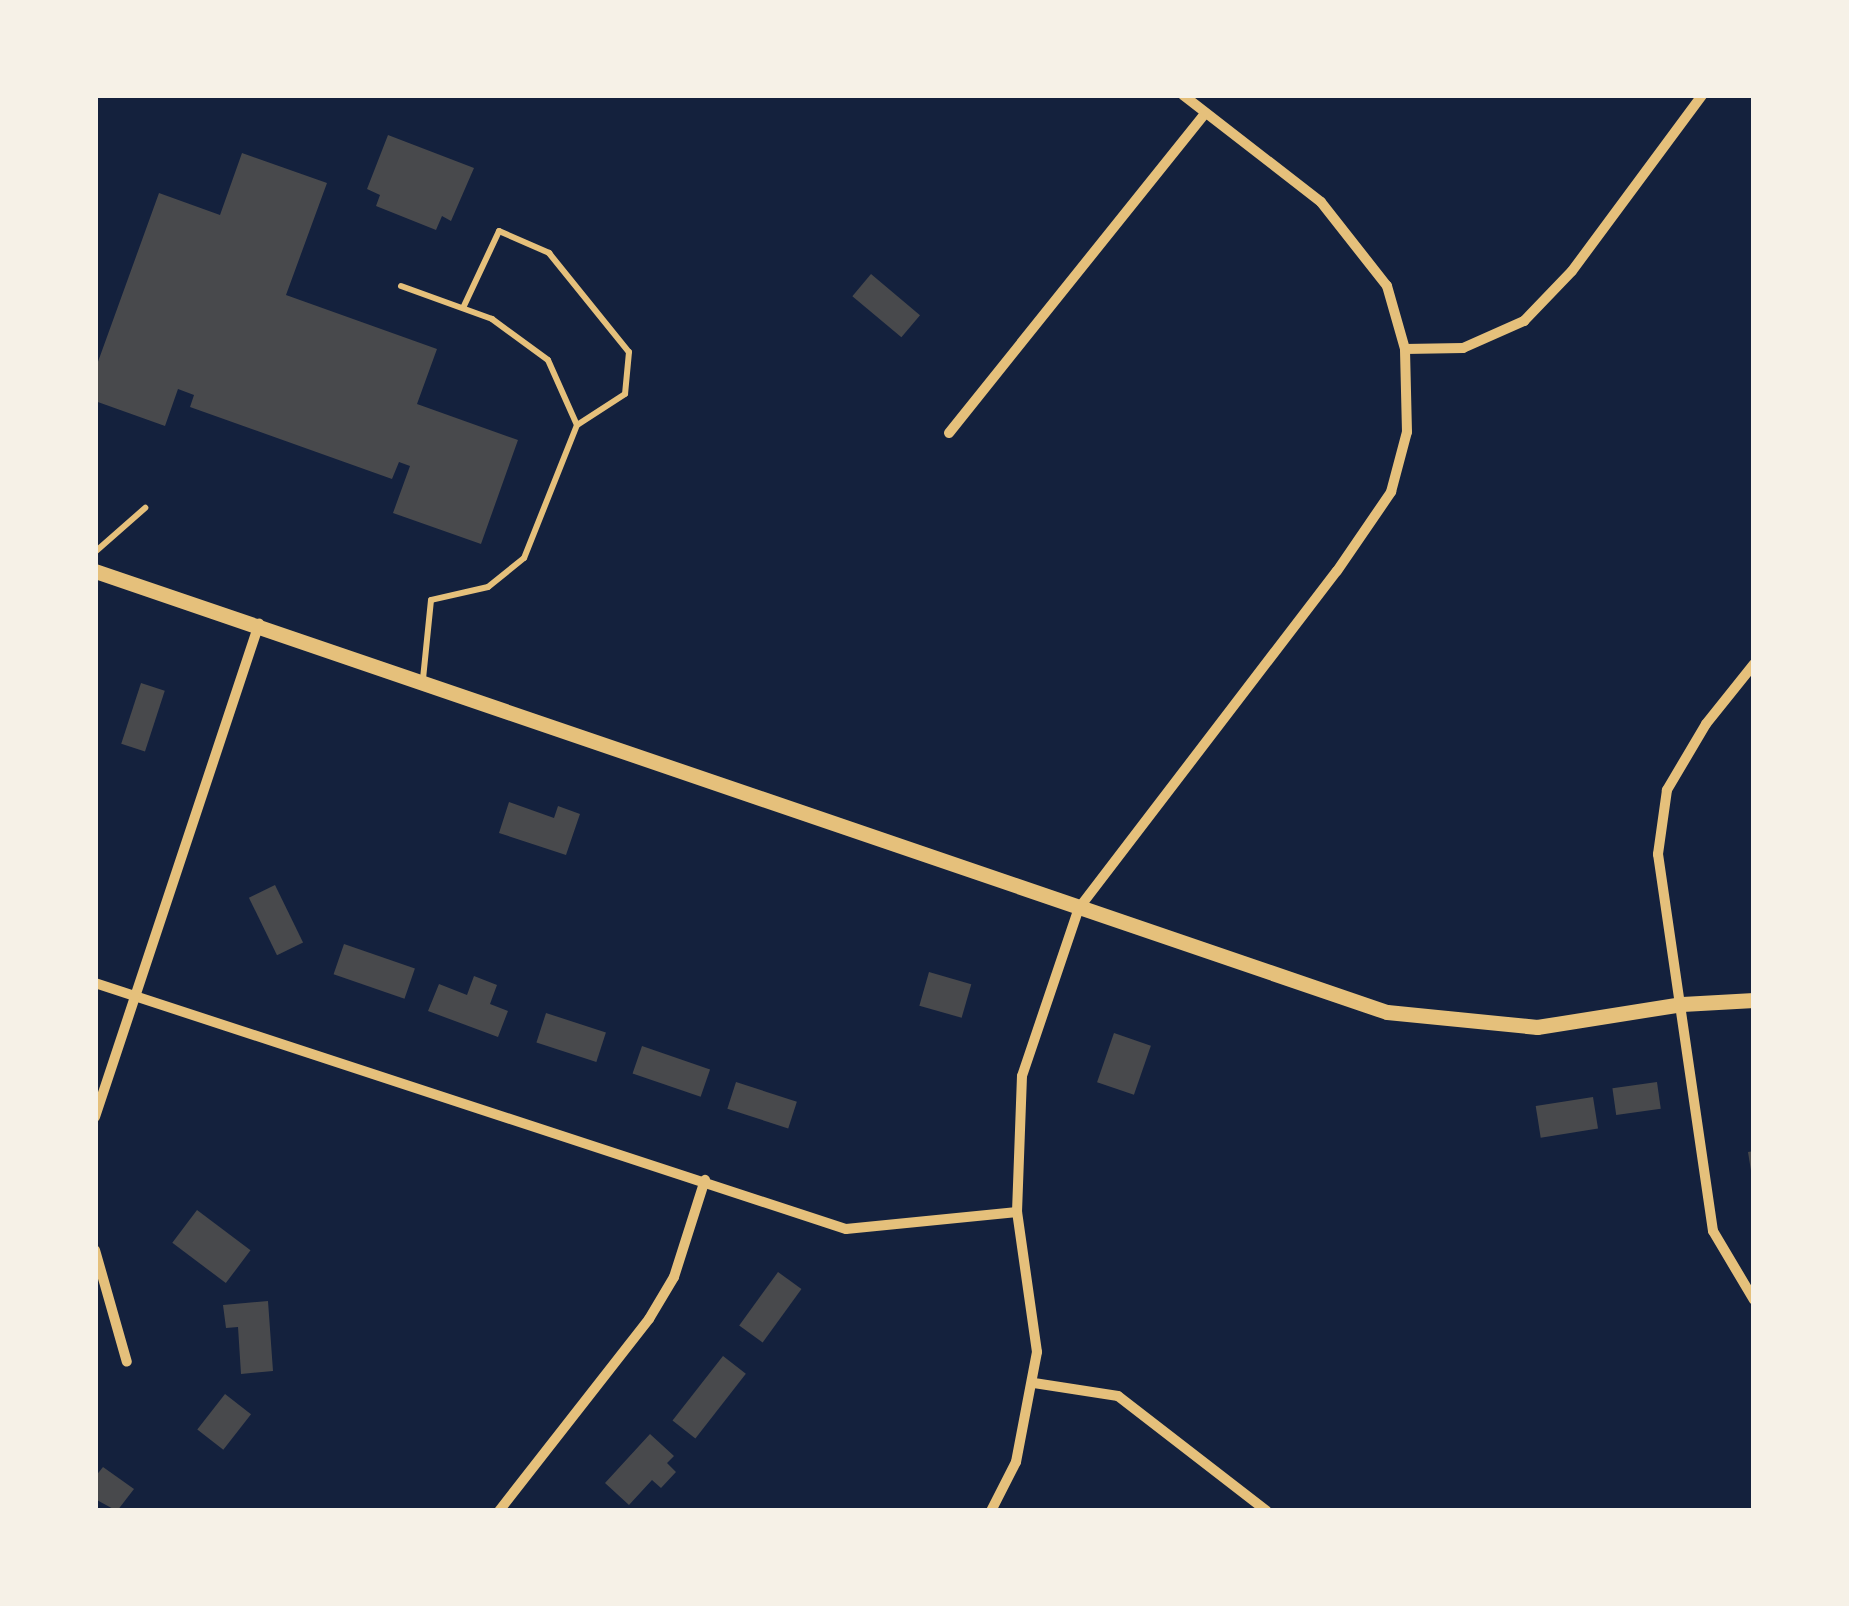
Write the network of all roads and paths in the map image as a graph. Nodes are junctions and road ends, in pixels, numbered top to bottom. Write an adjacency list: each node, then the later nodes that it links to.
1 (1183, 95): 3 (street)
2 (1702, 95): 6 (street)
3 (1205, 114): 6 (street); 8 (street)
4 (400, 286): 5 (lane)
5 (463, 308): 7 (lane); 7 (lane)
6 (1405, 349): 15 (street)
7 (577, 426): 14 (lane)
8 (948, 433)
9 (145, 508): 10 (lane)
10 (95, 552)
11 (95, 571): 12 (street)
12 (259, 623): 14 (street); 17 (street)
13 (1754, 664): 19 (street)
14 (423, 680): 15 (street)
15 (1079, 908): 19 (street); 22 (street)
16 (95, 983): 17 (street)
17 (136, 999): 20 (street); 21 (street)
18 (1754, 1000): 19 (street)
19 (1682, 1004): 24 (street)
20 (95, 1117)
21 (704, 1180): 22 (street); 27 (street)
22 (1017, 1212): 26 (street)
23 (95, 1250): 25 (street)
24 (1754, 1300)
25 (127, 1362)
26 (1034, 1383): 28 (street); 29 (street)
27 (499, 1511)
28 (991, 1511)
29 (1267, 1511)

